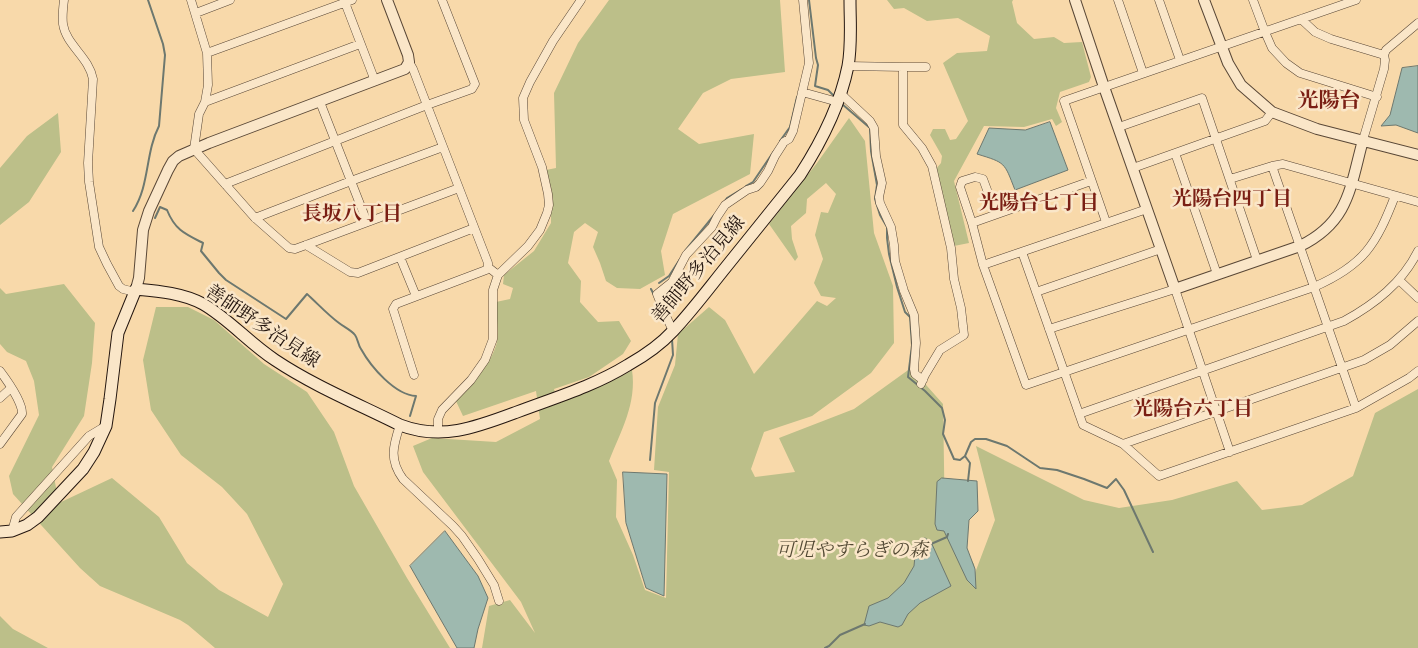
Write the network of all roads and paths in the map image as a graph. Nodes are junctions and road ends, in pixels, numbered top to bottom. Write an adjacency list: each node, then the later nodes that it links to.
1 (64, 0): 78 (street)
2 (191, 0): 16 (street)
3 (230, 0): 16 (street)
4 (386, 0): 25 (street)
5 (442, 0): 37 (street)
6 (581, 0): 74 (street)
7 (803, 0): 32 (street)
8 (850, 0): 26 (main road, 善師野多治見線)
9 (1075, 0): 31 (street)
10 (1118, 0): 29 (street)
11 (1159, 0): 24 (street)
12 (1204, 0): 21 (street)
13 (1253, 0): 19 (street)
14 (1356, 0): 17 (street)
15 (347, 1): 20 (street); 22 (street)
16 (196, 13): 22 (street)
17 (1302, 19): 19 (street); 23 (street)
18 (1418, 23): 23 (street)
19 (1264, 32): 21 (street); 33 (street)
20 (360, 44): 30 (street); 35 (street)
21 (1220, 47): 24 (street); 38 (street)
22 (208, 53): 35 (street)
23 (1384, 55): 33 (street)
24 (1180, 60): 29 (street)
25 (409, 62): 30 (street); 37 (street)
26 (848, 66): 27 (street); 34 (main road, 善師野多治見線)
27 (903, 67): 28 (street); 34 (street)
28 (926, 67)
29 (1143, 73): 31 (street)
30 (375, 81): 36 (street)
31 (1104, 87): 39 (street); 51 (street)
32 (802, 92): 34 (street); 86 (street)
33 (1376, 97): 41 (street)
34 (836, 98): 86 (main road, 善師野多治見線)
35 (205, 102): 44 (street)
36 (320, 102): 42 (street); 44 (street)
37 (427, 105): 42 (street); 43 (street)
38 (1272, 112): 40 (street); 41 (street)
39 (1119, 127): 40 (street); 48 (street)
40 (1216, 139): 45 (street); 49 (street)
41 (1363, 140): 46 (street); 52 (street)
42 (336, 141): 50 (street); 53 (street)
43 (443, 147): 50 (street); 54 (street)
44 (194, 150): 53 (street); 78 (street)
45 (1175, 153): 48 (street); 73 (street)
46 (1418, 155)
47 (1272, 166): 49 (street); 52 (street); 65 (street)
48 (1133, 168): 57 (street)
49 (1230, 179): 70 (street)
50 (351, 181): 59 (street); 60 (street)
51 (1091, 181): 58 (street); 61 (street)
52 (1352, 183): 55 (street); 65 (street)
53 (225, 184): 59 (street)
54 (459, 188): 60 (street); 63 (street)
55 (1395, 196): 56 (street); 76 (street)
56 (1418, 202)
57 (1147, 209): 61 (street); 66 (street)
58 (996, 214): 62 (street); 62 (street)
59 (255, 218): 64 (street)
60 (367, 222): 64 (street)
61 (1106, 222): 68 (street)
62 (972, 223): 71 (street)
63 (474, 228): 69 (street); 72 (street)
64 (306, 245): 69 (street)
65 (1300, 246): 70 (street); 76 (street)
66 (1161, 249): 77 (street); 79 (street)
67 (1418, 251): 75 (street)
68 (1022, 252): 71 (street); 79 (street)
69 (400, 257): 80 (street)
70 (1257, 260): 73 (street)
71 (983, 265): 91 (street)
72 (488, 267): 74 (street); 80 (street)
73 (1216, 274): 77 (street)
74 (498, 275): 100 (street)
75 (1399, 280): 81 (street); 83 (street)
76 (1314, 287): 83 (street); 85 (street)
77 (1176, 289): 84 (street); 85 (street)
78 (135, 290): 98 (main road, 善師野多治見線); 99 (main road)
79 (1036, 292): 84 (street)
80 (416, 296): 92 (street)
81 (1418, 298)
82 (1418, 321): 87 (street)
83 (1327, 327): 87 (street); 89 (street)
84 (1049, 329): 91 (street)
85 (1190, 329): 89 (street); 91 (street)
86 (673, 331): 100 (main road, 善師野多治見線)
87 (1341, 368): 95 (street); 96 (street)
88 (0, 371): 93 (street)
89 (1203, 371): 96 (street); 97 (street)
90 (1418, 371): 95 (street)
91 (1064, 372): 97 (street)
92 (414, 375)
93 (11, 388): 94 (street); 101 (street)
94 (0, 398)
95 (1356, 408): 103 (street)
96 (1217, 412): 102 (street); 103 (street)
97 (1079, 414): 102 (street)
98 (400, 425): 100 (main road, 善師野多治見線); 105 (street)
99 (106, 426): 104 (street); 104 (main road)
100 (438, 433)
101 (0, 444)
102 (1123, 444): 103 (street)
103 (1230, 452)
104 (6, 531)
105 (499, 600)

